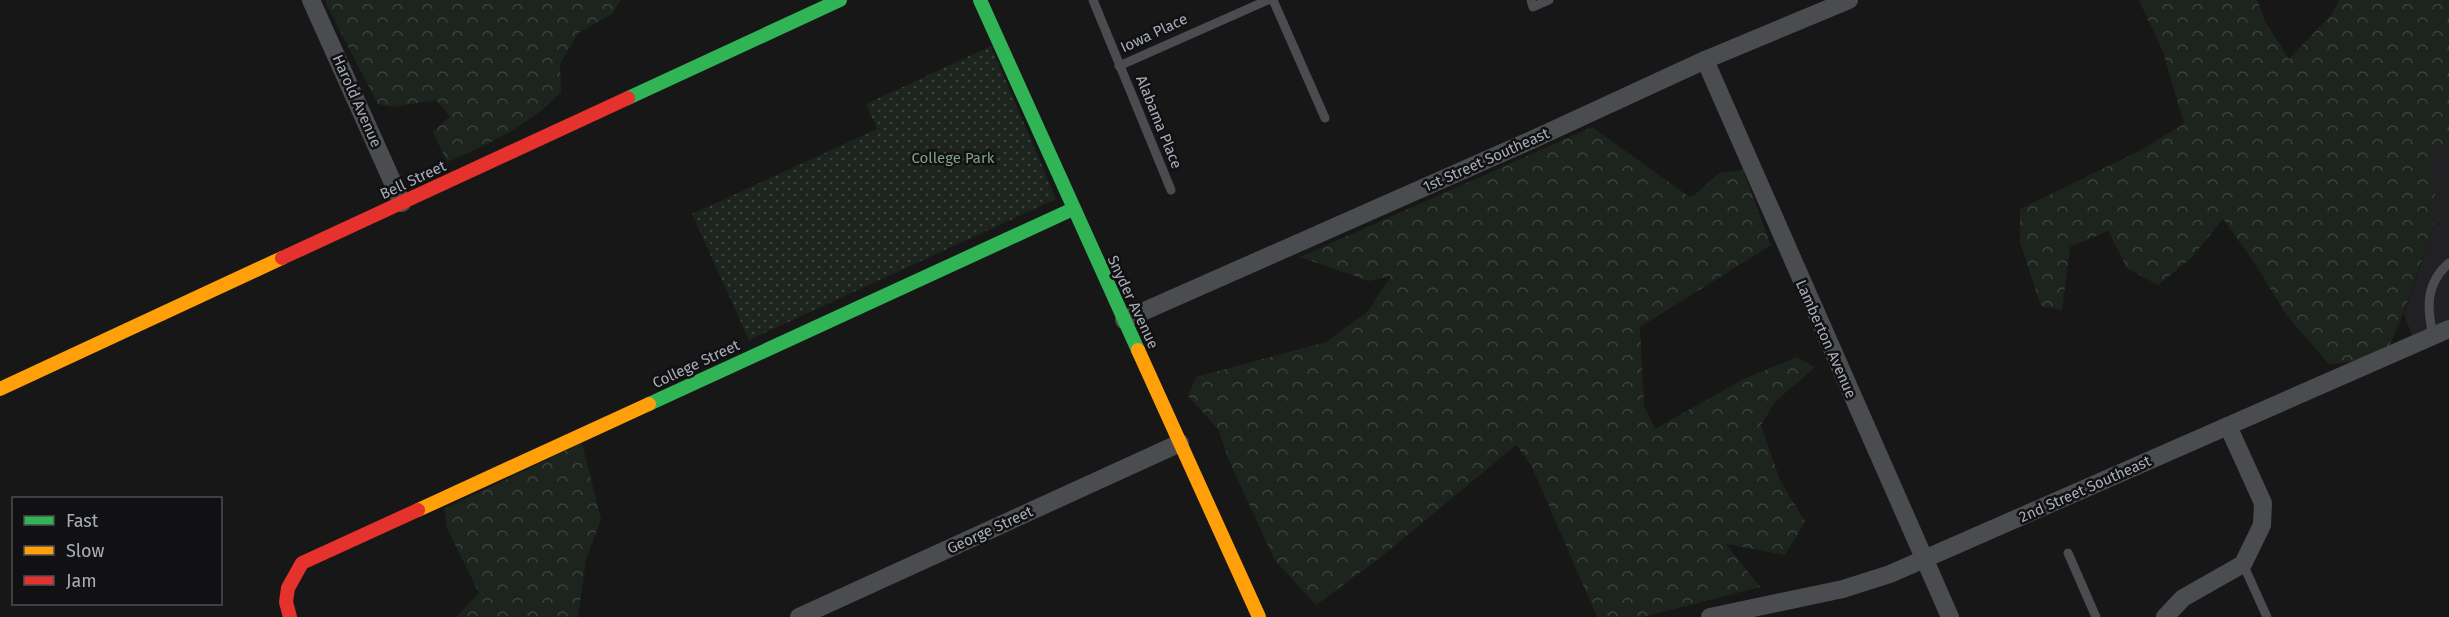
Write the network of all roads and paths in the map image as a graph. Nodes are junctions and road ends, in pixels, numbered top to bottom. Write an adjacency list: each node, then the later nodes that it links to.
1 (311, 0): 13 (street, Harold Avenue)
2 (840, 0): 13 (street, Bell Street)
3 (980, 0): 14 (street, Snyder Avenue)
4 (1093, 0): 10 (lane, Alabama Place)
5 (1270, 0): 10 (lane, Iowa Place); 11 (lane)
6 (1531, 0): 7 (lane)
7 (1549, 0)
8 (1849, 0): 9 (street, 1st Street Southeast)
9 (1705, 60): 16 (street, 1st Street Southeast); 22 (street, Lamberton Avenue)
10 (1119, 66): 12 (lane, Alabama Place)
11 (1325, 118)
12 (1171, 190)
13 (402, 203): 18 (street, Bell Street)
14 (1073, 209): 16 (street, Snyder Avenue); 24 (street, College Street)
15 (2449, 263): 17 (lane)
16 (1124, 320): 20 (street, Snyder Avenue)
17 (2441, 333): 19 (street, 2nd Street Southeast)
18 (0, 389)
19 (2228, 426): 22 (street, 2nd Street Southeast); 23 (street)
20 (1180, 443): 25 (street, George Street); 26 (street, Snyder Avenue)
21 (2068, 553): 29 (lane)
22 (1925, 560): 27 (street, 2nd Street Southeast); 28 (street, Lamberton Avenue)
23 (2243, 564): 30 (street); 31 (lane)
24 (290, 617)
25 (800, 617)
26 (1259, 617)
27 (1710, 617)
28 (1950, 617)
29 (2097, 617)
30 (2165, 617)
31 (2267, 617)

